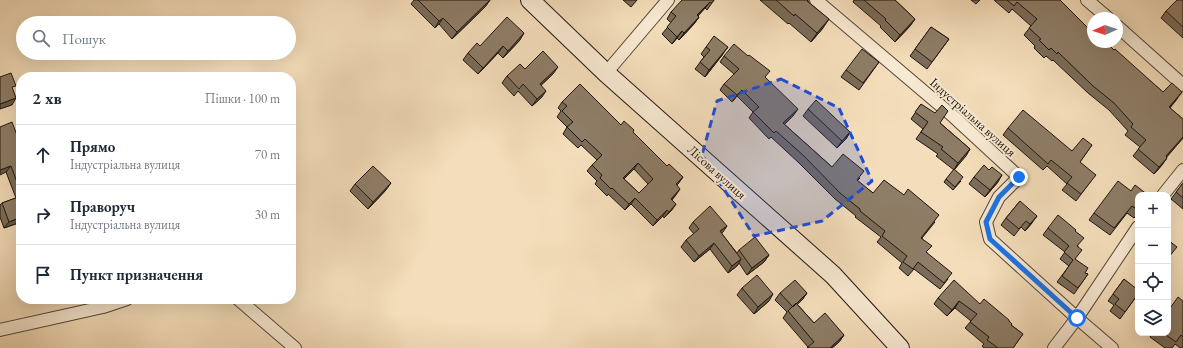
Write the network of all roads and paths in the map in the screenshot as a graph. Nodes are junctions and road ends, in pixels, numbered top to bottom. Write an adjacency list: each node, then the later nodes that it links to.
1 (530, 0): 7 (street, Лісова вулиця)
2 (668, 0): 7 (street)
3 (816, 0): 14 (street, Індустріальна вулиця)
4 (1087, 0): 5 (street)
5 (1101, 12)
6 (1123, 31): 8 (street)
7 (606, 73): 17 (street, Лісова вулиця)
8 (1183, 85)
9 (1183, 170): 10 (street)
10 (1165, 192)
11 (1137, 228): 14 (street)
12 (113, 304): 15 (street)
13 (244, 304): 16 (street)
14 (1077, 318): 18 (street); 19 (street)
15 (0, 330)
16 (295, 348)
17 (900, 348)
18 (1054, 348)
19 (1112, 348)

